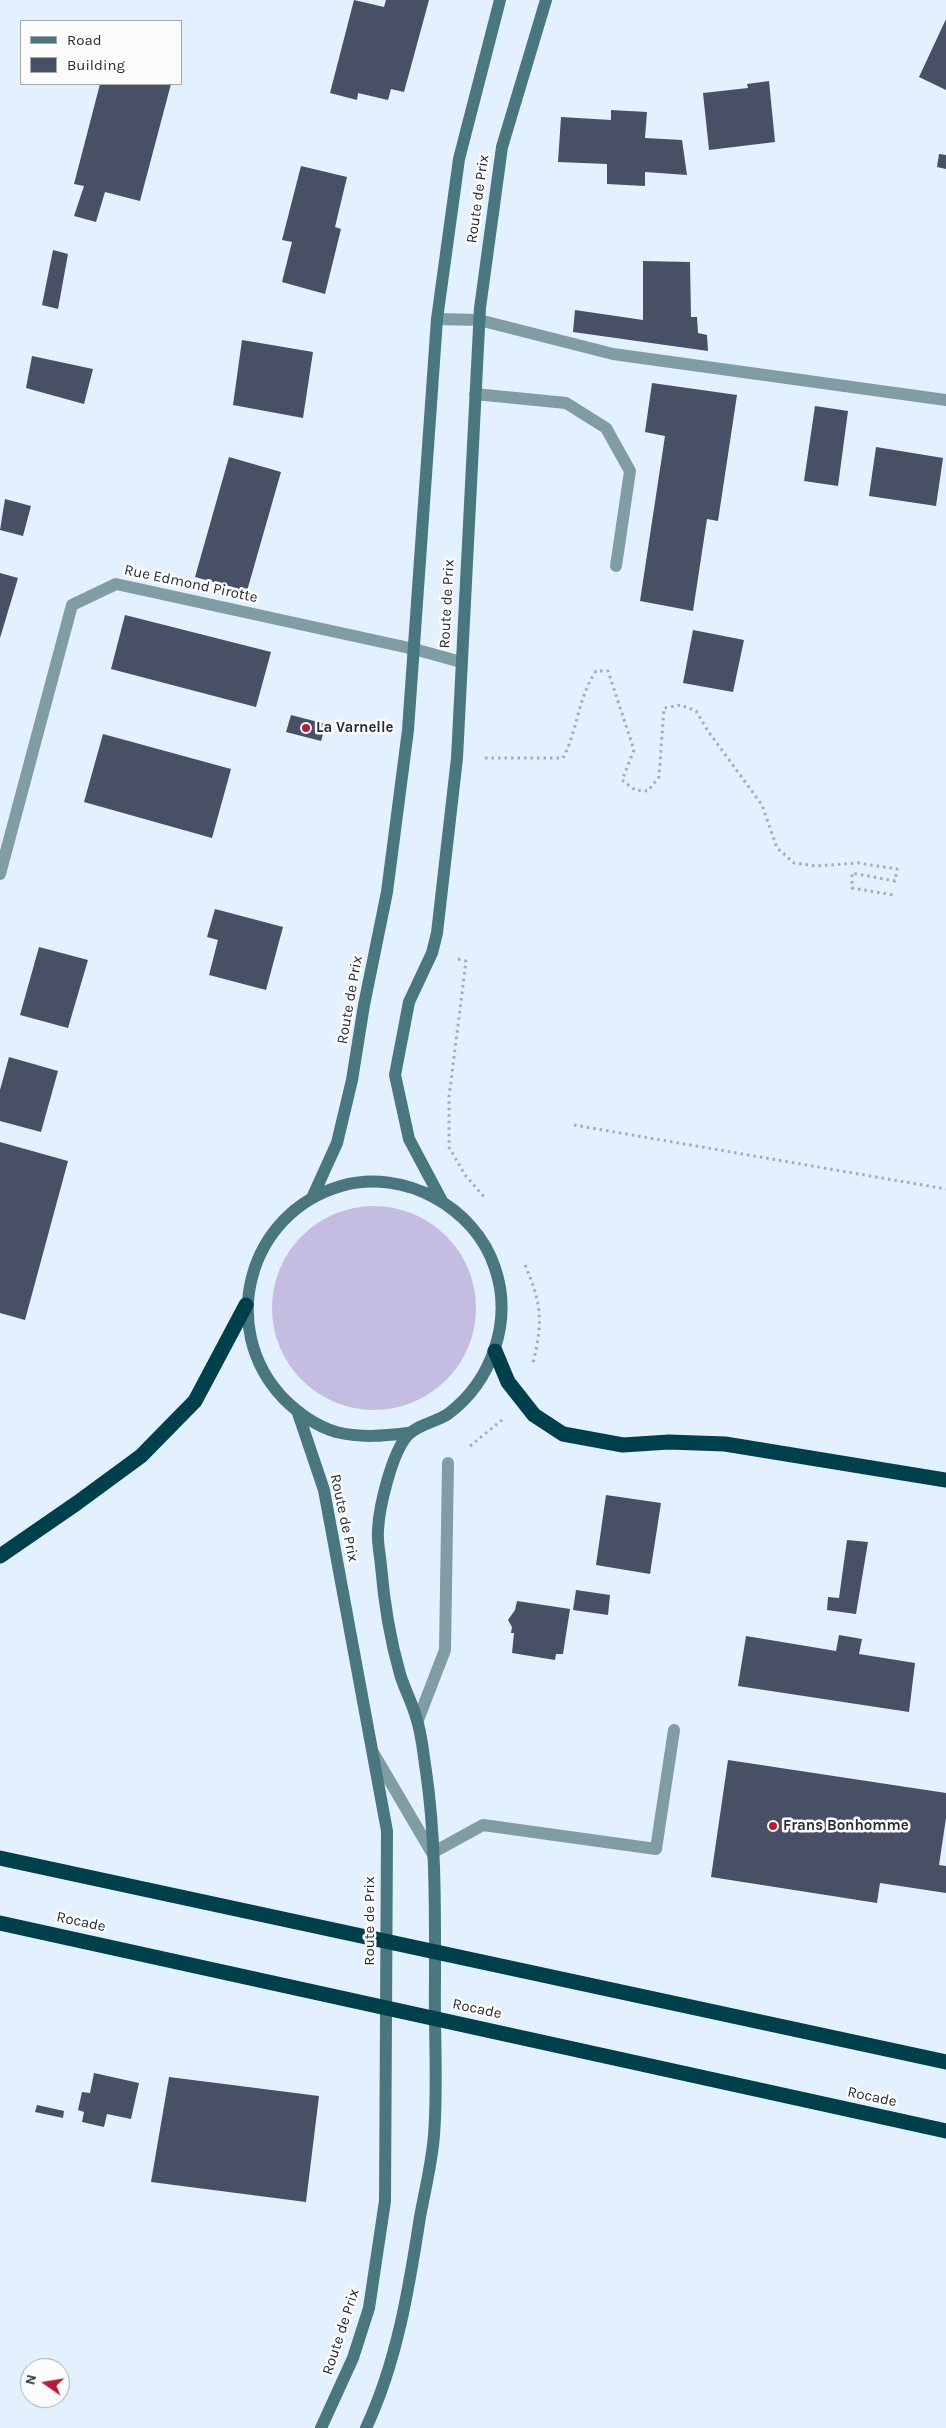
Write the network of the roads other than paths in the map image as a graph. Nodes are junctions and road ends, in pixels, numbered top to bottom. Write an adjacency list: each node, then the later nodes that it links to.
1 (500, 0): 3 (main road, Route de Prix)
2 (546, 0): 4 (main road, Route de Prix)
3 (437, 318): 4 (street); 8 (main road, Route de Prix)
4 (479, 320): 5 (main road, Route de Prix); 6 (street)
5 (475, 394): 7 (street); 9 (main road, Route de Prix)
6 (946, 400)
7 (616, 566)
8 (414, 649): 9 (street, Rue Edmond Pirotte); 10 (street, Rue Edmond Pirotte); 11 (main road, Route de Prix)
9 (461, 662): 12 (main road, Route de Prix)
10 (0, 874)
11 (312, 1198): 12 (main road, Route de Prix); 13 (main road, Route de Prix)
12 (442, 1201): 14 (main road, Route de Prix)
13 (246, 1305): 15 (main road, Route de Prix); 19 (highway)
14 (495, 1352): 16 (main road, Route de Prix); 18 (highway)
15 (298, 1413): 16 (main road, Route de Prix); 22 (main road, Route de Prix)
16 (408, 1433): 20 (main road, Route de Prix)
17 (448, 1463): 20 (street)
18 (946, 1480)
19 (0, 1556)
20 (418, 1720): 23 (main road, Route de Prix)
21 (674, 1730): 23 (street)
22 (374, 1754): 23 (street); 28 (main road, Route de Prix)
23 (432, 1853): 29 (main road, Route de Prix)
24 (0, 1858): 26 (highway)
25 (0, 1923): 27 (highway, Rocade)
26 (946, 2062)
27 (946, 2131)
28 (321, 2428)
29 (366, 2428)

